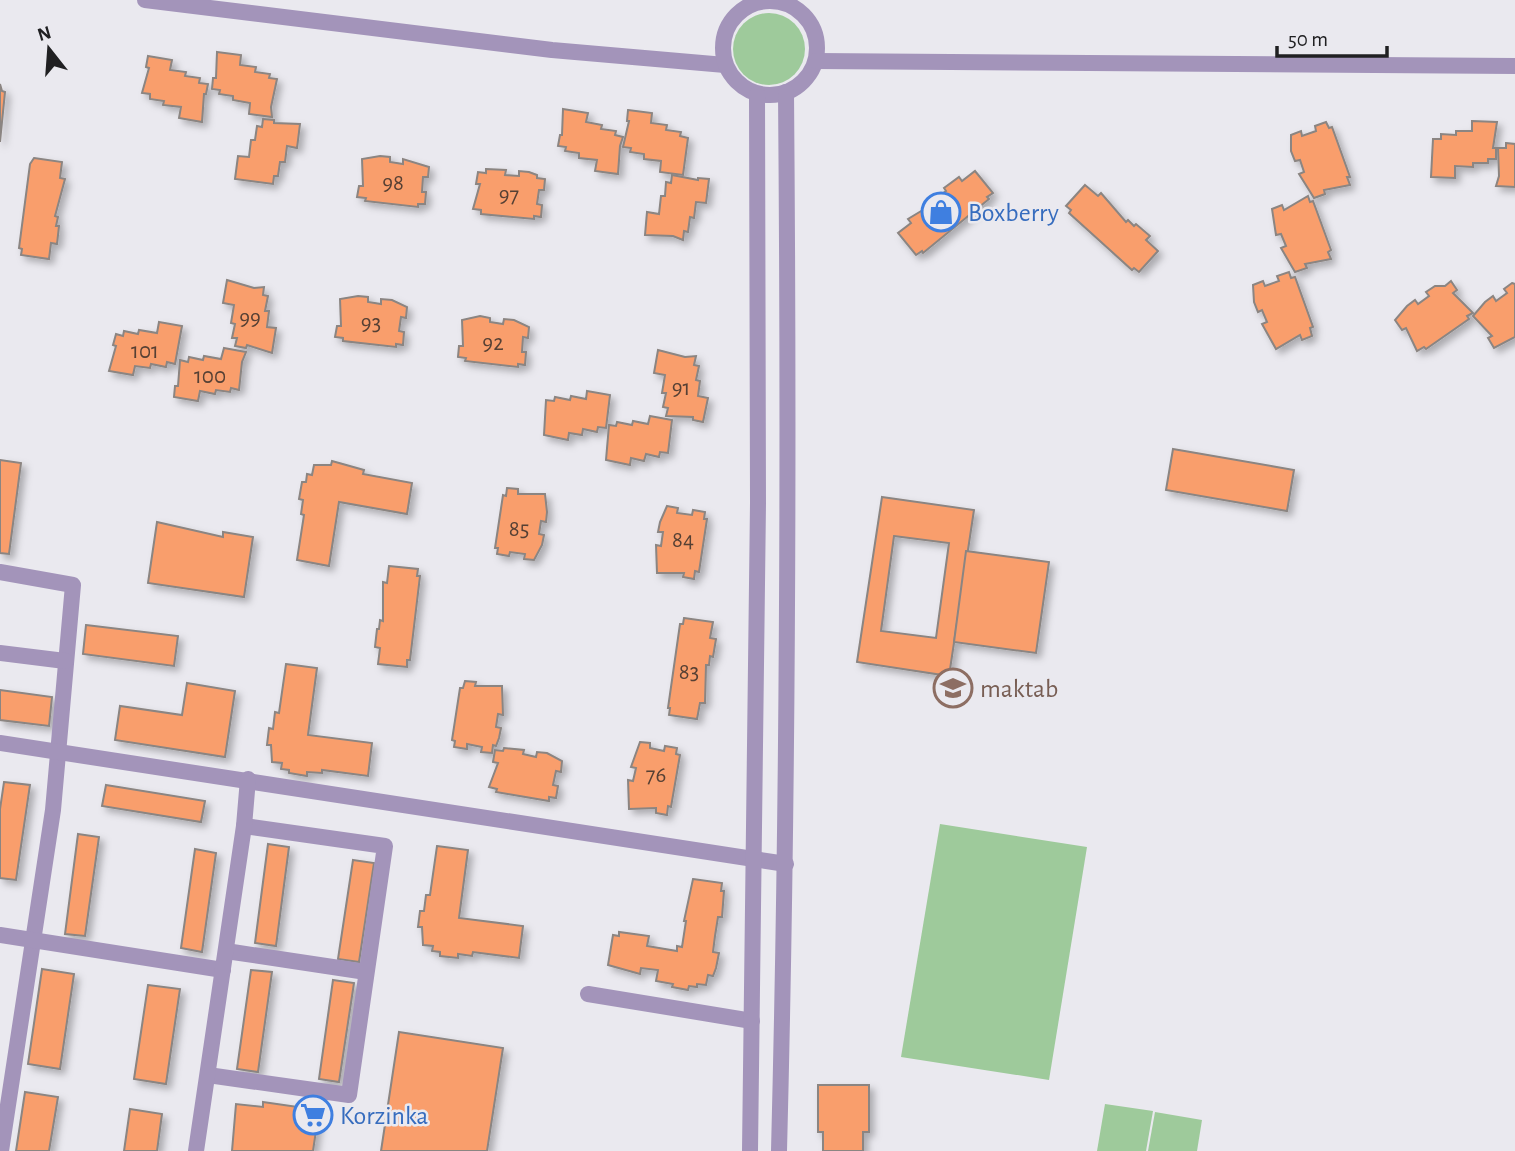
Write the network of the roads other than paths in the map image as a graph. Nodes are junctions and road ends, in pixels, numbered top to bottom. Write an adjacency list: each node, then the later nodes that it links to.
1 (145, 0): 5 (street)
2 (774, 1): 3 (street); 4 (street)
3 (737, 6): 5 (street)
4 (816, 61): 6 (street); 7 (street)
5 (725, 65): 8 (street)
6 (1515, 66)
7 (786, 92): 8 (street); 17 (street)
8 (757, 94): 16 (street)
9 (0, 572): 11 (street)
10 (0, 653): 11 (street)
11 (65, 661): 13 (street)
12 (0, 743): 13 (street)
13 (59, 752): 14 (street); 19 (street)
14 (248, 779): 15 (street); 16 (street)
15 (244, 826): 20 (street); 22 (street)
16 (755, 860): 17 (street); 24 (street)
17 (786, 864): 29 (street)
18 (0, 935): 19 (street)
19 (34, 940): 21 (street); 26 (street)
20 (226, 951): 21 (street); 22 (street)
21 (223, 970): 25 (street)
22 (366, 972): 25 (street)
23 (588, 994): 24 (street)
24 (752, 1021): 28 (street)
25 (208, 1075): 27 (street)
26 (1, 1151)
27 (196, 1151)
28 (750, 1151)
29 (779, 1151)

